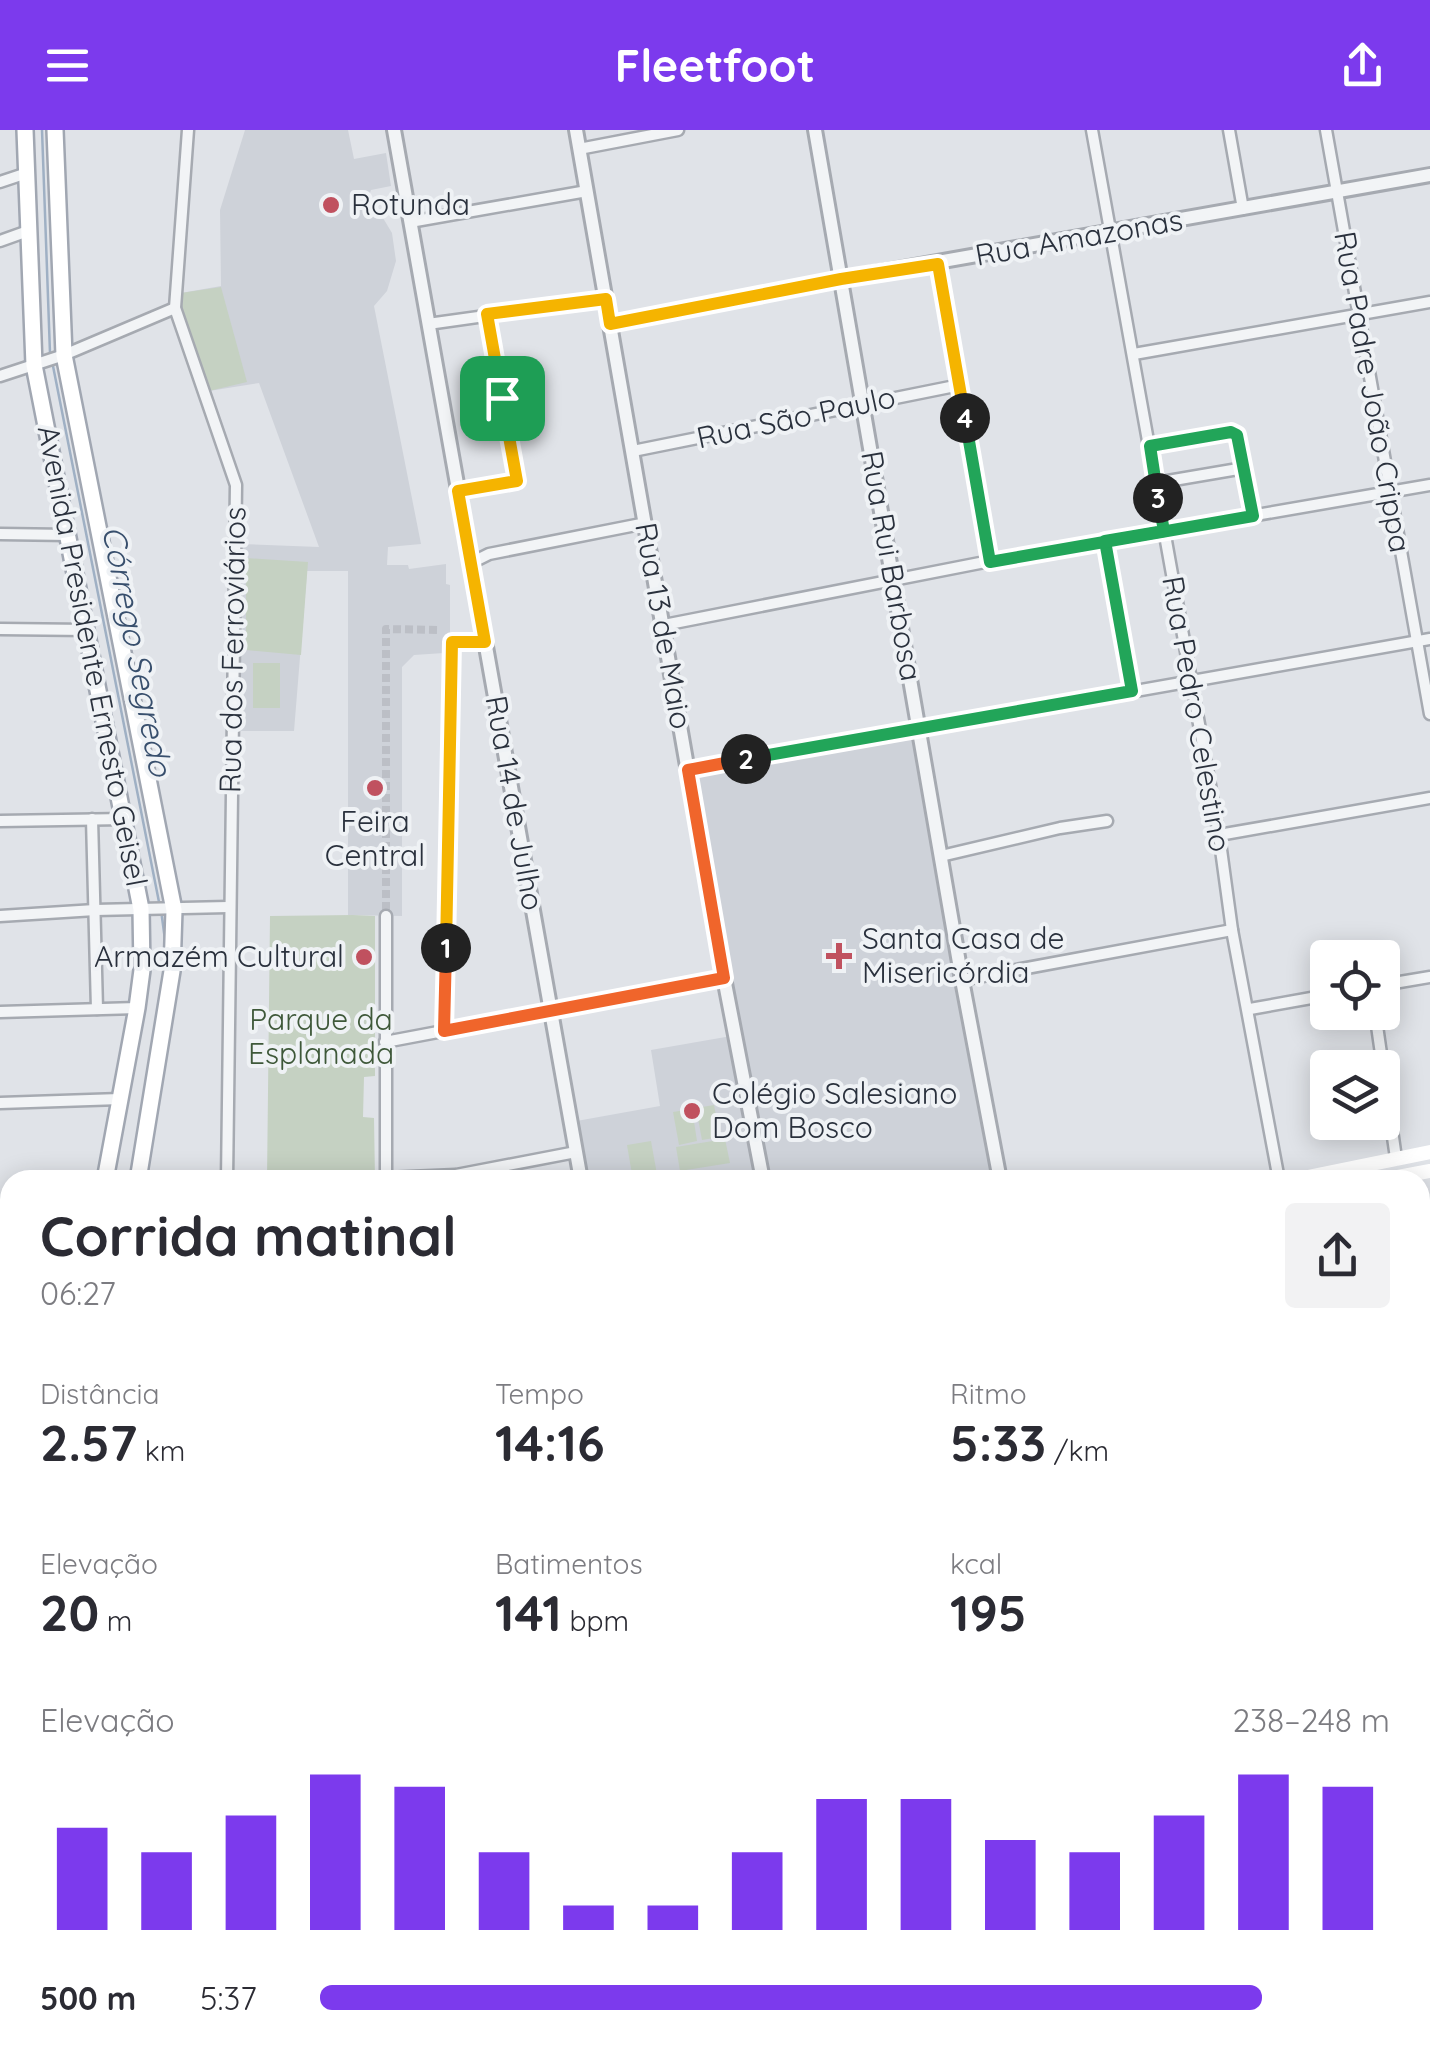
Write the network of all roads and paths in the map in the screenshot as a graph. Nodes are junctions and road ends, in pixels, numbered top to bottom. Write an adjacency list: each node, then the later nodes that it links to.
1 (25, 130): 12 (main road, Avenida Presidente Ernesto Geisel)
2 (55, 130): 32 (main road, Avenida Presidente Ernesto Geisel)
3 (188, 130): 26 (street, Rua dos Ferroviários)
4 (394, 130): 18 (street, Rua 14 de Julho)
5 (576, 130): 11 (street, Rua 13 de Maio)
6 (678, 130): 11 (street)
7 (815, 130): 23 (street, Rua Rui Barbosa)
8 (1092, 130): 20 (street, Rua Pedro Celestino)
9 (1229, 130): 17 (street)
10 (1326, 130): 16 (street, Rua Padre João Crippa)
11 (579, 150): 15 (street, Rua 13 de Maio)
12 (27, 173): 14 (street); 19 (main road, Avenida Presidente Ernesto Geisel)
13 (1430, 175): 16 (street, Rua Amazonas)
14 (0, 182)
15 (586, 191): 18 (street); 24 (street, Rua 13 de Maio)
16 (1336, 192): 17 (street, Rua Amazonas); 28 (street, Rua Padre João Crippa)
17 (1242, 209): 20 (street, Rua Amazonas)
18 (410, 222): 29 (street, Rua 14 de Julho)
19 (28, 232): 21 (street); 33 (main road, Avenida Presidente Ernesto Geisel)
20 (1110, 232): 22 (street, Rua Amazonas); 31 (street, Rua Pedro Celestino)
21 (0, 241)
22 (938, 264): 23 (street, Rua Amazonas); 35 (street)
23 (841, 279): 30 (street, Rua Amazonas); 36 (street, Rua Rui Barbosa)
24 (606, 299): 27 (street); 30 (street, Rua 13 de Maio)
25 (1430, 302): 28 (street)
26 (176, 308): 32 (street); 71 (street, Rua dos Ferroviários)
27 (487, 314): 29 (street); 42 (street)
28 (1358, 315): 31 (street); 43 (street, Rua Padre João Crippa)
29 (428, 324): 42 (street, Rua 14 de Julho)
30 (610, 324): 38 (street, Rua 13 de Maio)
31 (1134, 354): 37 (street, Rua Pedro Celestino)
32 (62, 355): 33 (street); 74 (main road, Avenida Presidente Ernesto Geisel)
33 (35, 365): 34 (street); 48 (main road, Avenida Presidente Ernesto Geisel)
34 (0, 376)
35 (960, 385): 36 (street, Rua São Paulo); 50 (street)
36 (863, 403): 38 (street, Rua São Paulo); 52 (street, Rua Rui Barbosa)
37 (1150, 446): 39 (street); 40 (street, Rua Pedro Celestino)
38 (632, 450): 45 (street, Rua 13 de Maio)
39 (1244, 468): 40 (street); 44 (street)
40 (1156, 483): 46 (street, Rua Pedro Celestino)
41 (1430, 485): 43 (street)
42 (458, 491): 51 (street, Rua 14 de Julho)
43 (1389, 492): 44 (street); 57 (street, Rua Padre João Crippa)
44 (1253, 516): 46 (street)
45 (646, 523): 51 (street); 53 (street, Rua 13 de Maio)
46 (1164, 531): 49 (street); 59 (street, Rua Pedro Celestino)
47 (0, 534): 48 (street)
48 (70, 536): 55 (main road, Avenida Presidente Ernesto Geisel)
49 (1105, 541): 50 (street); 60 (street)
50 (990, 562): 52 (street)
51 (471, 563): 58 (street, Rua 14 de Julho)
52 (894, 579): 53 (street); 62 (street, Rua Rui Barbosa)
53 (664, 625): 63 (street, Rua 13 de Maio)
54 (0, 629): 55 (street)
55 (88, 630): 65 (main road, Avenida Presidente Ernesto Geisel)
56 (1430, 639): 57 (street)
57 (1417, 641): 59 (street); 61 (street, Rua Padre João Crippa)
58 (485, 642): 86 (street, Rua 14 de Julho); 89 (street)
59 (1191, 681): 60 (street); 69 (street, Rua Pedro Celestino)
60 (1132, 691): 62 (street)
61 (1430, 714)
62 (919, 728): 63 (street); 70 (street, Rua Rui Barbosa)
63 (688, 770): 79 (street, Rua 13 de Maio)
64 (1430, 798): 69 (street)
65 (125, 818): 66 (street); 72 (main road, Avenida Presidente Ernesto Geisel)
66 (92, 819): 67 (street); 73 (street)
67 (0, 821)
68 (1107, 821): 70 (street)
69 (1218, 835): 77 (street, Rua Pedro Celestino)
70 (941, 856): 80 (street, Rua Rui Barbosa)
71 (228, 907): 74 (street); 98 (street, Rua dos Ferroviários)
72 (143, 909): 73 (street); 74 (street); 83 (main road, Avenida Presidente Ernesto Geisel)
73 (95, 910): 76 (street); 85 (street)
74 (173, 910): 97 (main road, Avenida Presidente Ernesto Geisel)
75 (386, 913): 90 (street)
76 (0, 916)
77 (1232, 930): 80 (street); 84 (street, Rua Pedro Celestino)
78 (1430, 976): 81 (street)
79 (724, 978): 86 (street); 102 (street, Rua 13 de Maio)
80 (962, 980): 103 (street, Rua Rui Barbosa)
81 (1400, 982)
82 (1310, 998): 84 (street)
83 (137, 1008): 85 (street); 91 (main road, Avenida Presidente Ernesto Geisel)
84 (1250, 1008): 104 (street, Rua Pedro Celestino)
85 (97, 1009): 87 (street)
86 (551, 1010): 89 (street); 93 (street, Rua 14 de Julho)
87 (0, 1012)
88 (1378, 1030): 95 (street)
89 (444, 1031): 90 (street)
90 (385, 1042): 99 (street)
91 (120, 1099): 92 (street); 96 (main road, Avenida Presidente Ernesto Geisel)
92 (0, 1103)
93 (576, 1152): 100 (street); 101 (street, Rua 14 de Julho)
94 (1430, 1152): 95 (main road)
95 (1396, 1158): 105 (main road); 106 (main road)
96 (107, 1170)
97 (140, 1170)
98 (228, 1170)
99 (386, 1170)
100 (482, 1170)
101 (579, 1170)
102 (761, 1170)
103 (998, 1170)
104 (1277, 1170)
105 (1340, 1170)
106 (1393, 1170)

